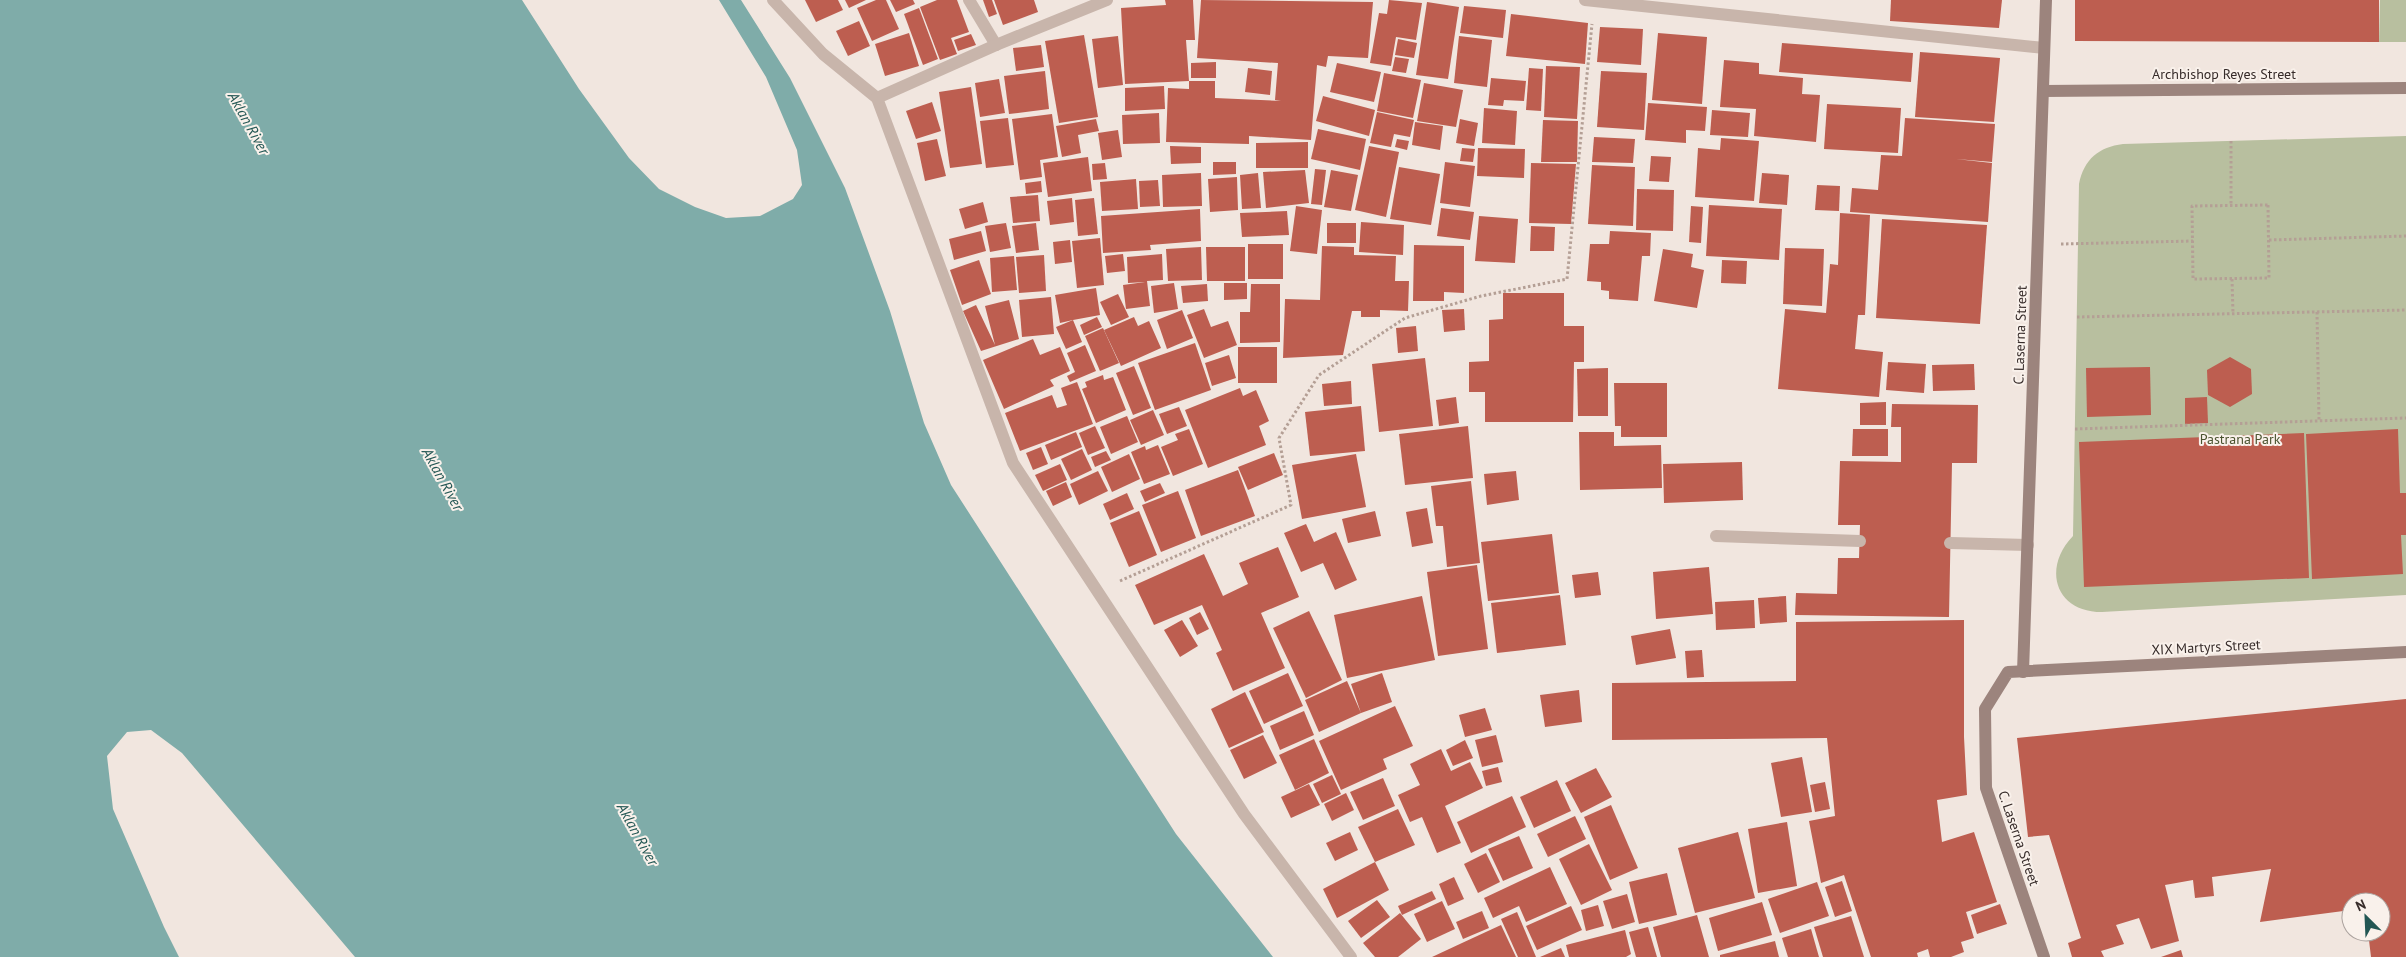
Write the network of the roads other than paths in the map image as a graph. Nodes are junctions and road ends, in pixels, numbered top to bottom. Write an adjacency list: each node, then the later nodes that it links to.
1 (773, 0): 10 (street)
2 (969, 0): 6 (street)
3 (1107, 0): 6 (street)
4 (1590, 0): 7 (street)
5 (2046, 0): 7 (street, C. Laserna Street)
6 (996, 45): 10 (street)
7 (2044, 48): 9 (street, C. Laserna Street)
8 (2406, 88): 9 (street, Archbishop Reyes Street)
9 (2043, 91): 14 (street, C. Laserna Street)
10 (877, 98): 18 (street)
11 (1716, 536): 12 (street)
12 (1860, 540)
13 (1950, 543): 14 (street)
14 (2028, 545): 17 (street, C. Laserna Street)
15 (2406, 652): 17 (street, XIX Martyrs Street)
16 (2008, 672): 17 (street, XIX Martyrs Street); 19 (street, C. Laserna Street)
17 (2023, 672)
18 (1351, 957)
19 (2044, 957)

